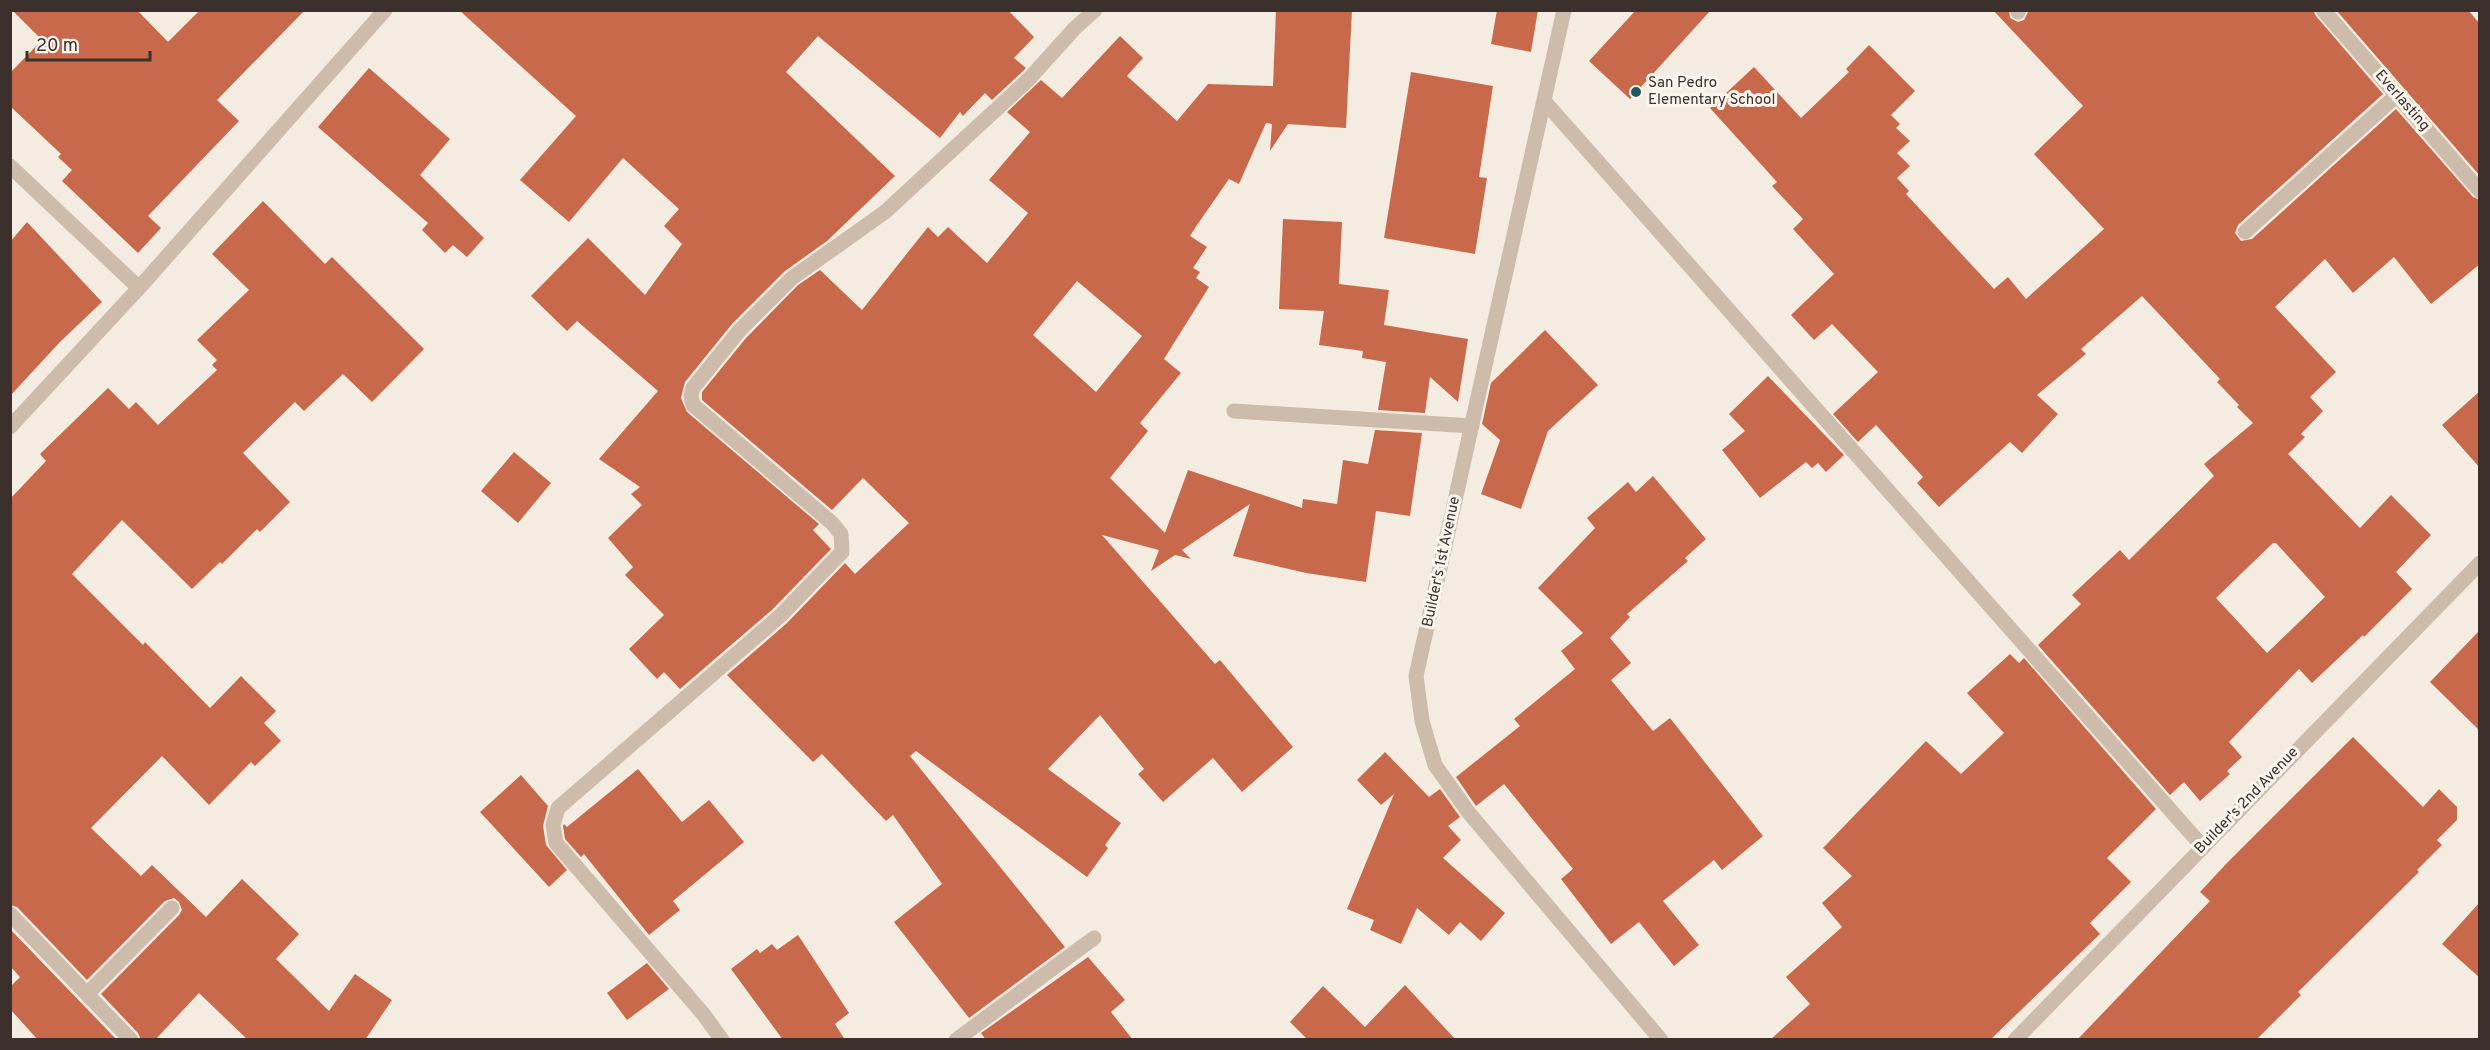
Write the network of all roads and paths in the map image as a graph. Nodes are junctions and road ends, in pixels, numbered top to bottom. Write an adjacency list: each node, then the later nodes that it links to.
1 (385, 10): 10 (street)
2 (1095, 10): 21 (street)
3 (1564, 10): 6 (street, Builder's 1st Avenue)
4 (2323, 10): 5 (street, Everlasting)
5 (2397, 95): 8 (street, Everlasting); 9 (street)
6 (1545, 102): 12 (street, Builder's 1st Avenue); 15 (street)
7 (10, 166): 10 (street)
8 (2480, 191)
9 (2245, 232)
10 (139, 288): 13 (street)
11 (1234, 411): 12 (street)
12 (1472, 426): 23 (street, Builder's 1st Avenue)
13 (10, 427)
14 (2480, 563): 15 (street, Builder's 2nd Avenue)
15 (2203, 847): 24 (street, Builder's 2nd Avenue)
16 (172, 908): 19 (street)
17 (10, 914): 19 (street)
18 (1094, 938): 22 (street)
19 (88, 993): 20 (street)
20 (131, 1040)
21 (722, 1040)
22 (956, 1040)
23 (1661, 1040)
24 (2015, 1040)

